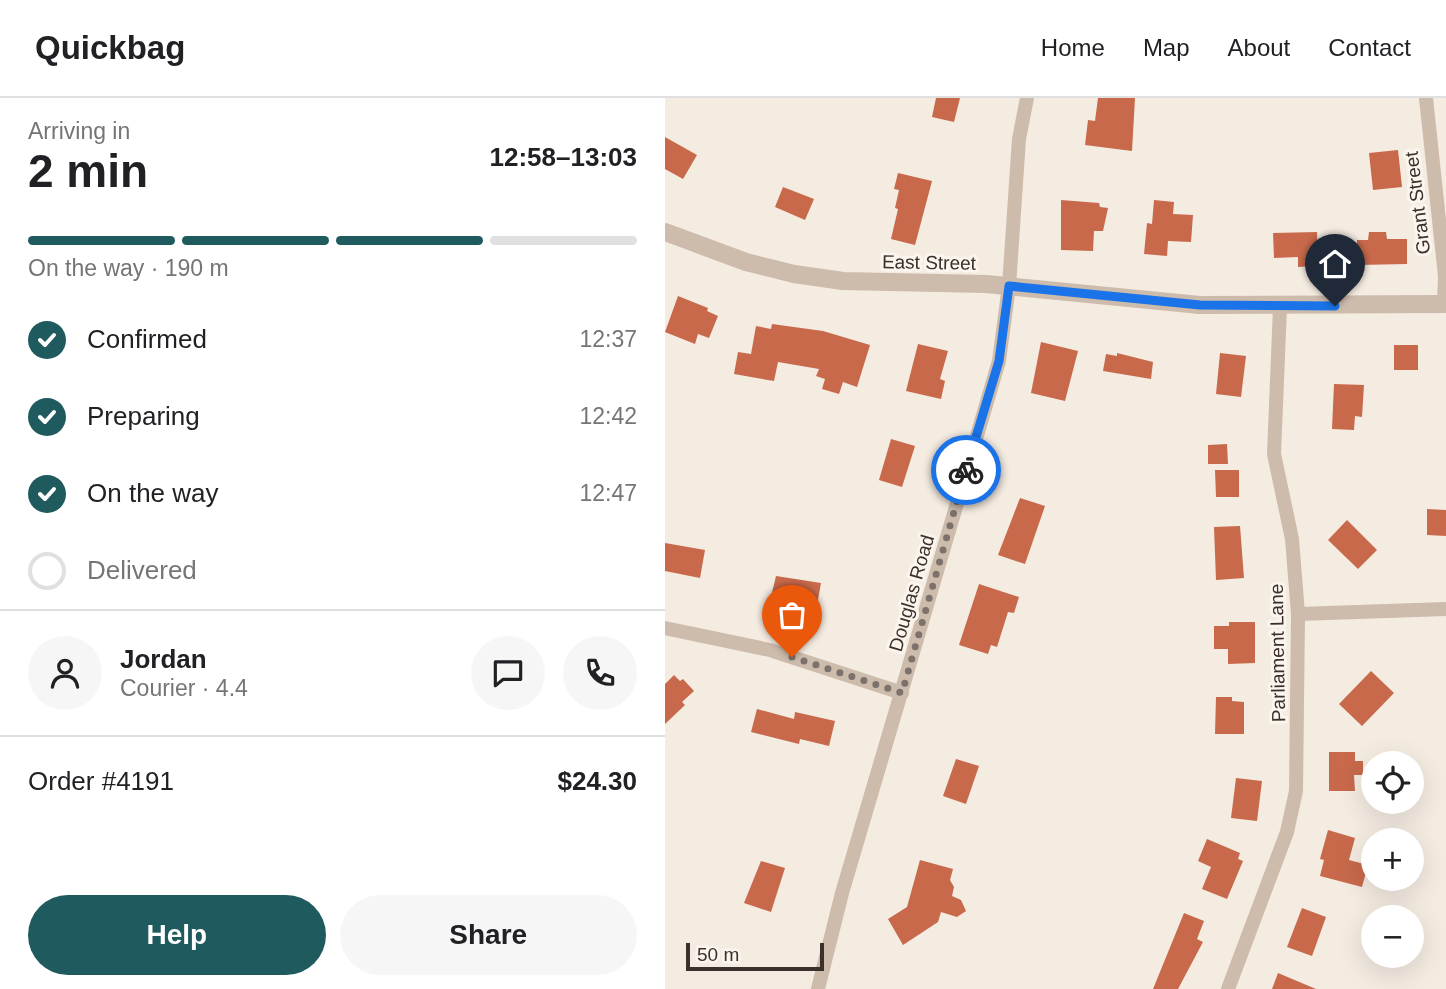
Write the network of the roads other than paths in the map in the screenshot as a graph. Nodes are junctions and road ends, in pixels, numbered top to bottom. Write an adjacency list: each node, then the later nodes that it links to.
1 (1027, 98): 4 (street, Douglas Road)
2 (1426, 98): 5 (street, Grant Street)
3 (665, 232): 4 (street, East Street)
4 (1009, 286): 6 (street, East Street); 10 (street, Douglas Road)
5 (1445, 304): 6 (street, East Street)
6 (1280, 307): 8 (street, Parliament Lane)
7 (1446, 608): 8 (street)
8 (1299, 614): 12 (street, Parliament Lane)
9 (665, 628): 10 (street)
10 (902, 693): 11 (street, Douglas Road)
11 (818, 989)
12 (1228, 989)

